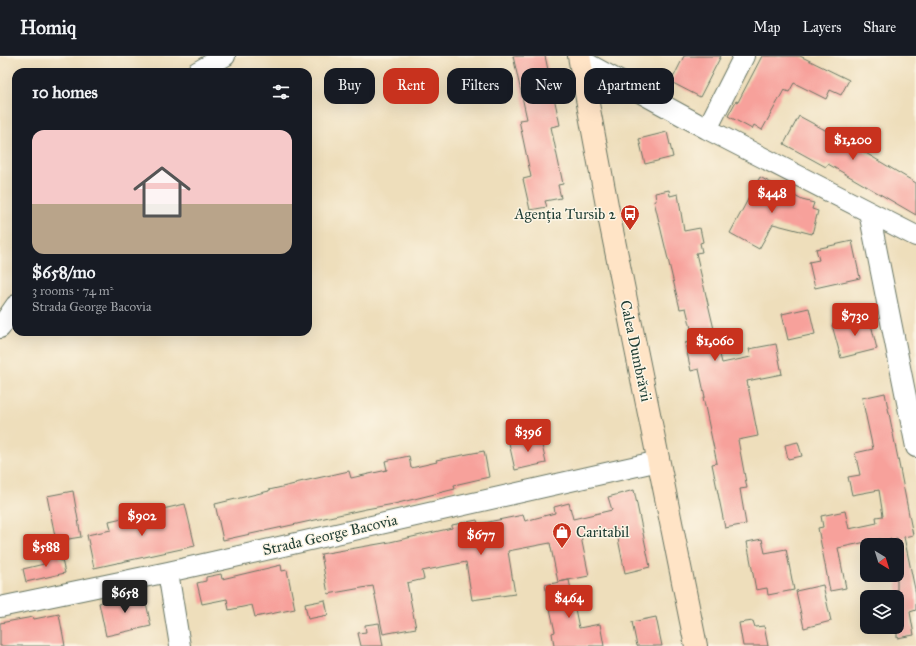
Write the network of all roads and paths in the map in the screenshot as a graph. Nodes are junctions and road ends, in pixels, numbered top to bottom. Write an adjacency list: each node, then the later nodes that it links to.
1 (225, 56): 4 (street)
2 (744, 56): 5 (street)
3 (579, 58): 5 (street); 11 (main road, Calea Dumbrăvii)
4 (204, 68)
5 (707, 129): 6 (street)
6 (869, 212): 7 (street); 10 (street)
7 (916, 236)
8 (12, 311): 9 (street)
9 (0, 328)
10 (916, 447)
11 (659, 461): 12 (street, Strada George Bacovia); 15 (main road, Calea Dumbrăvii)
12 (168, 572): 13 (street, Strada George Bacovia); 14 (street)
13 (0, 607)
14 (180, 646)
15 (696, 646)

